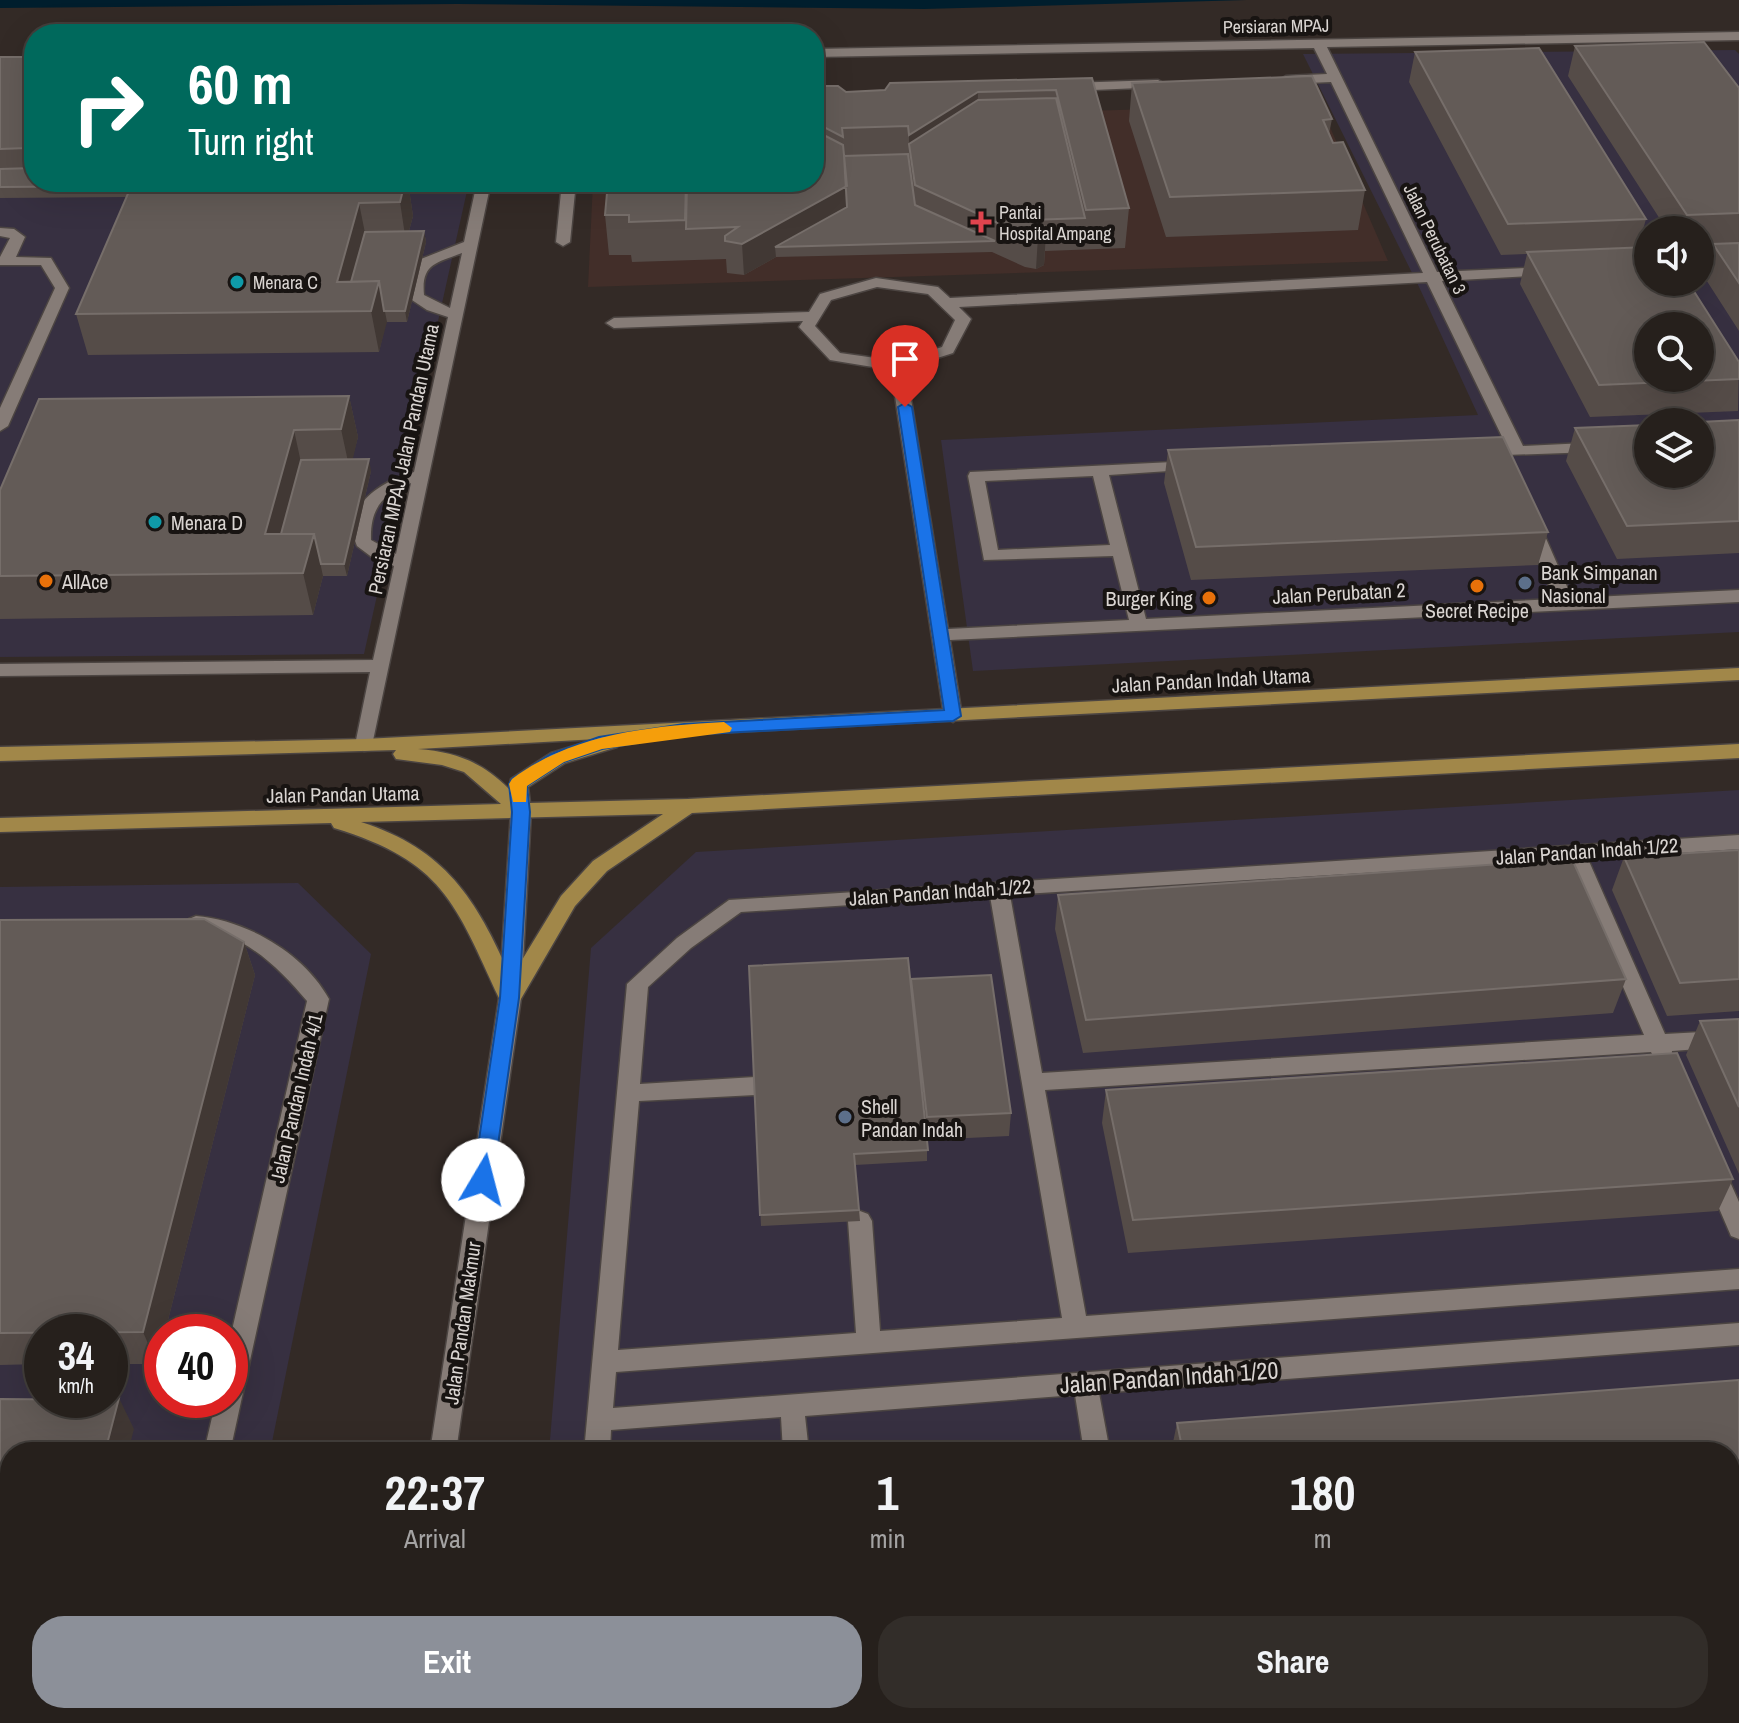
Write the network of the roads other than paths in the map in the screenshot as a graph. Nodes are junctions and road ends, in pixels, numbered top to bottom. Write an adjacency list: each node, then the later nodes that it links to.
1 (1739, 36): 2 (street, Persiaran MPAJ)
2 (1684, 38): 3 (street, Persiaran MPAJ); 4 (street)
3 (1318, 43): 5 (street, Persiaran MPAJ); 6 (street, Jalan Perubatan 3)
4 (1693, 50)
5 (824, 53)
6 (1336, 78): 7 (street); 19 (street, Jalan Perubatan 3)
7 (1273, 80)
8 (1178, 84): 9 (street)
9 (1051, 88)
10 (482, 192): 14 (street, Persiaran MPAJ Jalan Pandan Utama)
11 (568, 192): 13 (street)
12 (0, 232): 15 (street)
13 (563, 242)
14 (470, 245): 21 (street, Persiaran MPAJ Jalan Pandan Utama); 21 (street)
15 (4, 261): 25 (street)
16 (1739, 264): 17 (street)
17 (1714, 265)
18 (1570, 270): 19 (street)
19 (1430, 276): 20 (street); 28 (street, Jalan Perubatan 3)
20 (947, 303): 22 (street); 24 (street)
21 (456, 315): 31 (street, Persiaran MPAJ Jalan Pandan Utama)
22 (814, 316): 23 (street); 24 (street)
23 (614, 323)
24 (898, 366): 38 (street)
25 (0, 426)
26 (1634, 446): 28 (street)
27 (1467, 453): 28 (street)
28 (1507, 456)
29 (1212, 465): 30 (street)
30 (1100, 470): 33 (street); 33 (street)
31 (422, 475): 34 (street, Persiaran MPAJ Jalan Pandan Utama); 34 (street)
32 (1523, 507): 36 (street)
33 (1120, 550): 37 (street)
34 (403, 563): 39 (street, Persiaran MPAJ Jalan Pandan Utama)
35 (1739, 596): 36 (street, Jalan Perubatan 2)
36 (1566, 604): 37 (street, Jalan Perubatan 2)
37 (1139, 625): 38 (street, Jalan Perubatan 2)
38 (940, 635): 42 (street)
39 (381, 666): 40 (street); 44 (street, Persiaran MPAJ Jalan Pandan Utama)
40 (0, 670)
41 (1739, 674): 42 (main road, Jalan Pandan Indah Utama)
42 (953, 716): 43 (main road, Jalan Pandan Indah Utama)
43 (684, 730): 44 (main road); 49 (main road)
44 (364, 745): 45 (main road)
45 (316, 746): 47 (main road); 49 (main road)
46 (1739, 751): 48 (main road)
47 (0, 754)
48 (688, 806): 49 (main road, Jalan Pandan Utama); 56 (main road)
49 (521, 812): 50 (main road, Jalan Pandan Utama); 56 (street, Jalan Pandan Makmur)
50 (294, 817): 51 (main road, Jalan Pandan Utama); 56 (main road)
51 (0, 825)
52 (1739, 842): 53 (street, Jalan Pandan Indah 1/22)
53 (1575, 852): 54 (street, Jalan Pandan Indah 1/22); 58 (street)
54 (999, 888): 60 (street); 62 (street, Jalan Pandan Indah 1/22)
55 (174, 924): 67 (street, Jalan Pandan Indah 4/1)
56 (510, 998): 77 (street, Jalan Pandan Makmur)
57 (1739, 1038): 58 (street)
58 (1658, 1043): 59 (street); 60 (street)
59 (1671, 1071)
60 (1033, 1082): 68 (street)
61 (755, 1086): 62 (street)
62 (628, 1093): 71 (street, Jalan Pandan Indah 1/22)
63 (1708, 1157): 65 (street)
64 (860, 1221): 70 (street)
65 (1739, 1229)
66 (1739, 1279): 68 (street)
67 (248, 1314)
68 (1076, 1327): 70 (street)
69 (1739, 1334): 72 (street, Jalan Pandan Indah 1/20)
70 (869, 1343): 71 (street)
71 (604, 1362): 75 (street, Jalan Pandan Indah 1/22)
72 (1085, 1383): 73 (street, Jalan Pandan Indah 1/20); 80 (street)
73 (792, 1405): 75 (street, Jalan Pandan Indah 1/20); 79 (street)
74 (224, 1418): 76 (street)
75 (599, 1420): 78 (street, Jalan Pandan Indah 1/22)
76 (219, 1442)
77 (444, 1442)
78 (598, 1442)
79 (795, 1442)
80 (1095, 1442)

